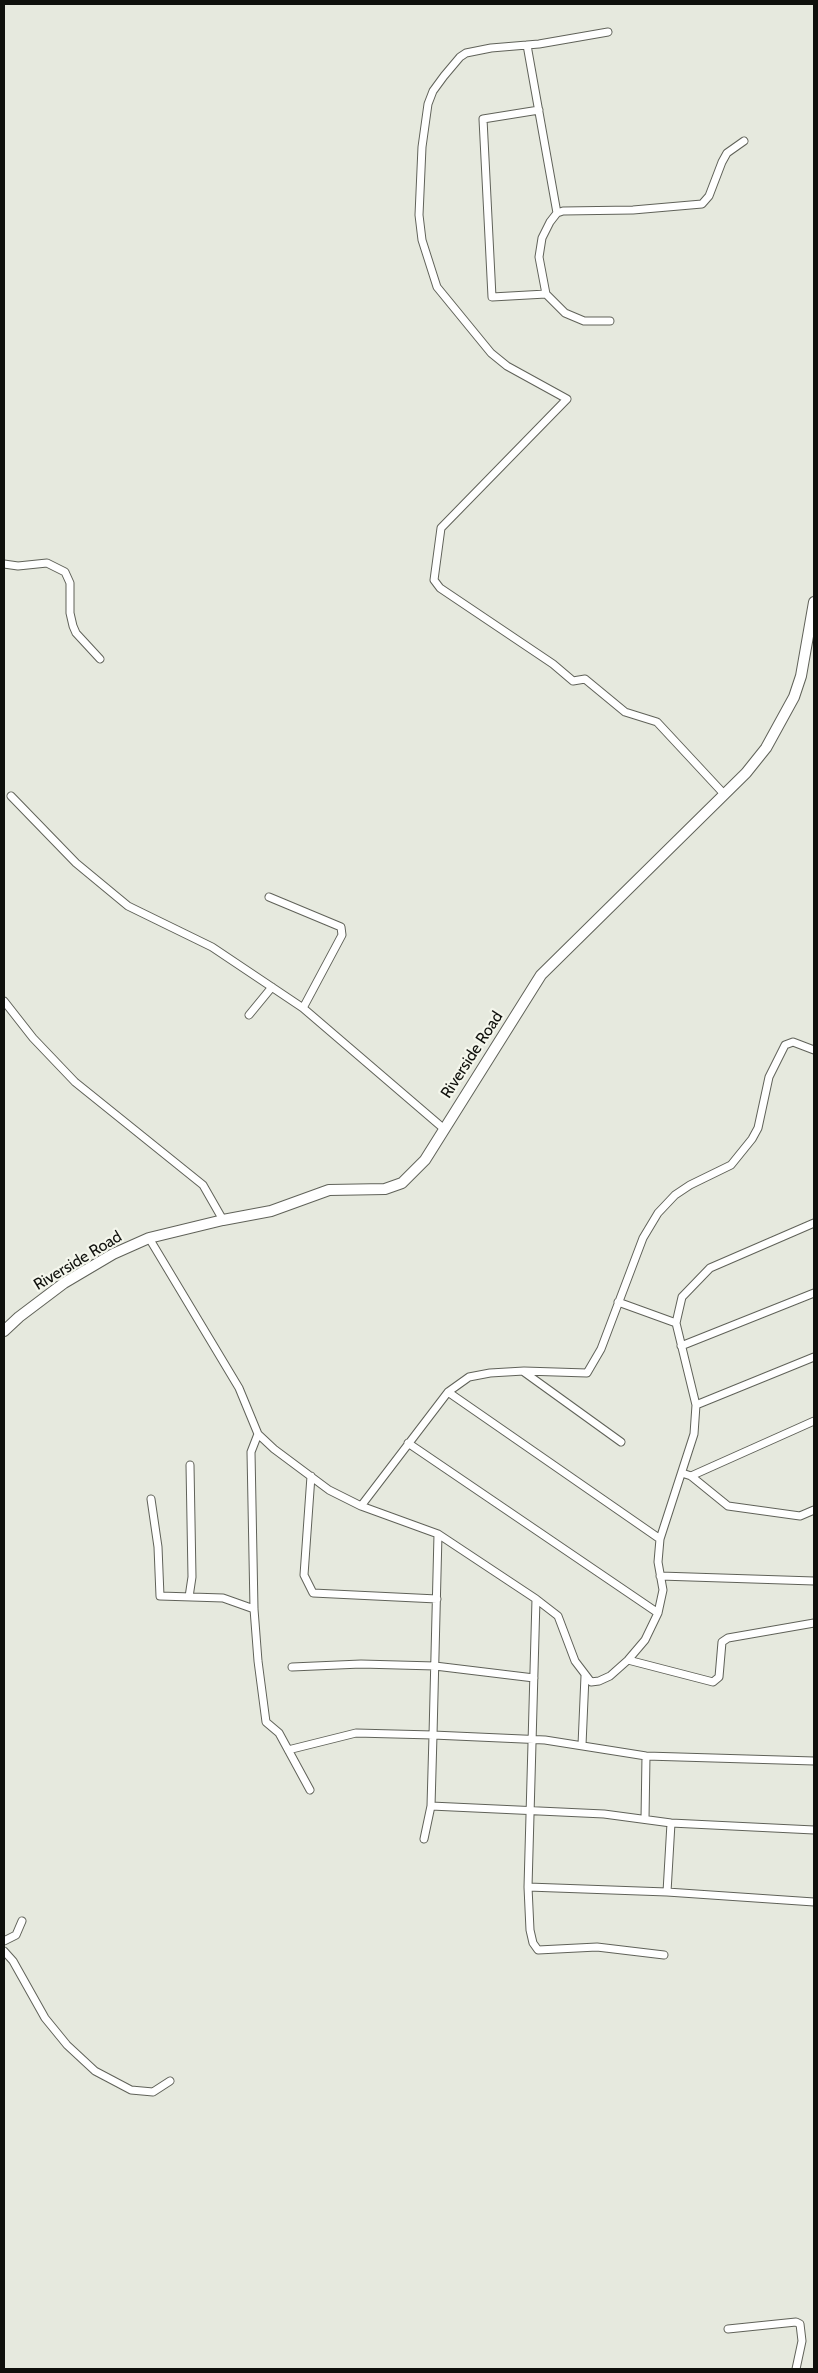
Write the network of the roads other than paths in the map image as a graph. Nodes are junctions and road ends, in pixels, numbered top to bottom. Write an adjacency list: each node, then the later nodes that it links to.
1 (608, 32): 2 (street)
2 (527, 46): 3 (street); 11 (street)
3 (539, 110): 5 (street); 6 (street)
4 (744, 141): 5 (street)
5 (558, 213): 6 (street)
6 (546, 294): 7 (street)
7 (610, 321)
8 (4, 564): 10 (street)
9 (814, 602): 11 (street, Riverside Road)
10 (100, 659)
11 (724, 794): 19 (street, Riverside Road)
12 (11, 796): 14 (street)
13 (268, 897): 16 (street)
14 (272, 987): 16 (street); 17 (street)
15 (4, 1002): 20 (street)
16 (303, 1008): 19 (street)
17 (248, 1015)
18 (814, 1050): 24 (street)
19 (443, 1128): 20 (street, Riverside Road)
20 (223, 1220): 22 (street, Riverside Road)
21 (814, 1224): 25 (street)
22 (149, 1238): 26 (street, Riverside Road); 33 (street)
23 (814, 1293): 27 (street)
24 (618, 1302): 25 (street); 29 (street)
25 (676, 1323): 27 (street)
26 (4, 1331)
27 (682, 1346): 31 (street)
28 (814, 1357): 31 (street)
29 (524, 1372): 30 (street); 34 (street)
30 (448, 1392): 35 (street); 44 (street)
31 (696, 1405): 37 (street)
32 (814, 1421): 39 (street)
33 (258, 1434): 38 (street); 50 (street)
34 (621, 1442)
35 (408, 1444): 41 (street); 51 (street)
36 (190, 1465): 47 (street)
37 (682, 1473): 39 (street); 44 (street)
38 (311, 1476): 41 (street); 48 (street)
39 (691, 1476): 42 (street)
40 (151, 1499): 47 (street)
41 (362, 1506): 43 (street)
42 (814, 1510)
43 (438, 1534): 48 (street); 49 (street)
44 (660, 1539): 45 (street)
45 (660, 1576): 46 (street); 51 (street)
46 (814, 1581)
47 (188, 1597): 50 (street)
48 (437, 1599): 54 (street)
49 (536, 1599): 56 (street); 57 (street)
50 (254, 1609): 61 (street)
51 (658, 1613): 53 (street)
52 (814, 1623): 53 (street)
53 (628, 1660): 56 (street)
54 (435, 1666): 55 (street); 57 (street); 58 (street)
55 (292, 1668)
56 (585, 1676): 60 (street)
57 (534, 1678): 59 (street)
58 (433, 1735): 59 (street); 61 (street); 65 (street)
59 (531, 1740): 60 (street); 66 (street)
60 (582, 1744): 62 (street)
61 (288, 1750): 64 (street)
62 (646, 1756): 63 (street); 67 (street)
63 (814, 1761)
64 (310, 1790)
65 (431, 1806): 66 (street); 70 (street)
66 (529, 1811): 67 (street); 71 (street)
67 (645, 1819): 68 (street)
68 (671, 1823): 69 (street); 72 (street)
69 (814, 1830)
70 (424, 1839)
71 (528, 1887): 72 (street); 77 (street)
72 (667, 1892): 73 (street)
73 (814, 1902)
74 (22, 1921): 75 (street)
75 (4, 1941)
76 (4, 1951): 78 (street)
77 (664, 1955)
78 (170, 2081)
79 (728, 2329): 80 (street)
80 (796, 2369)

